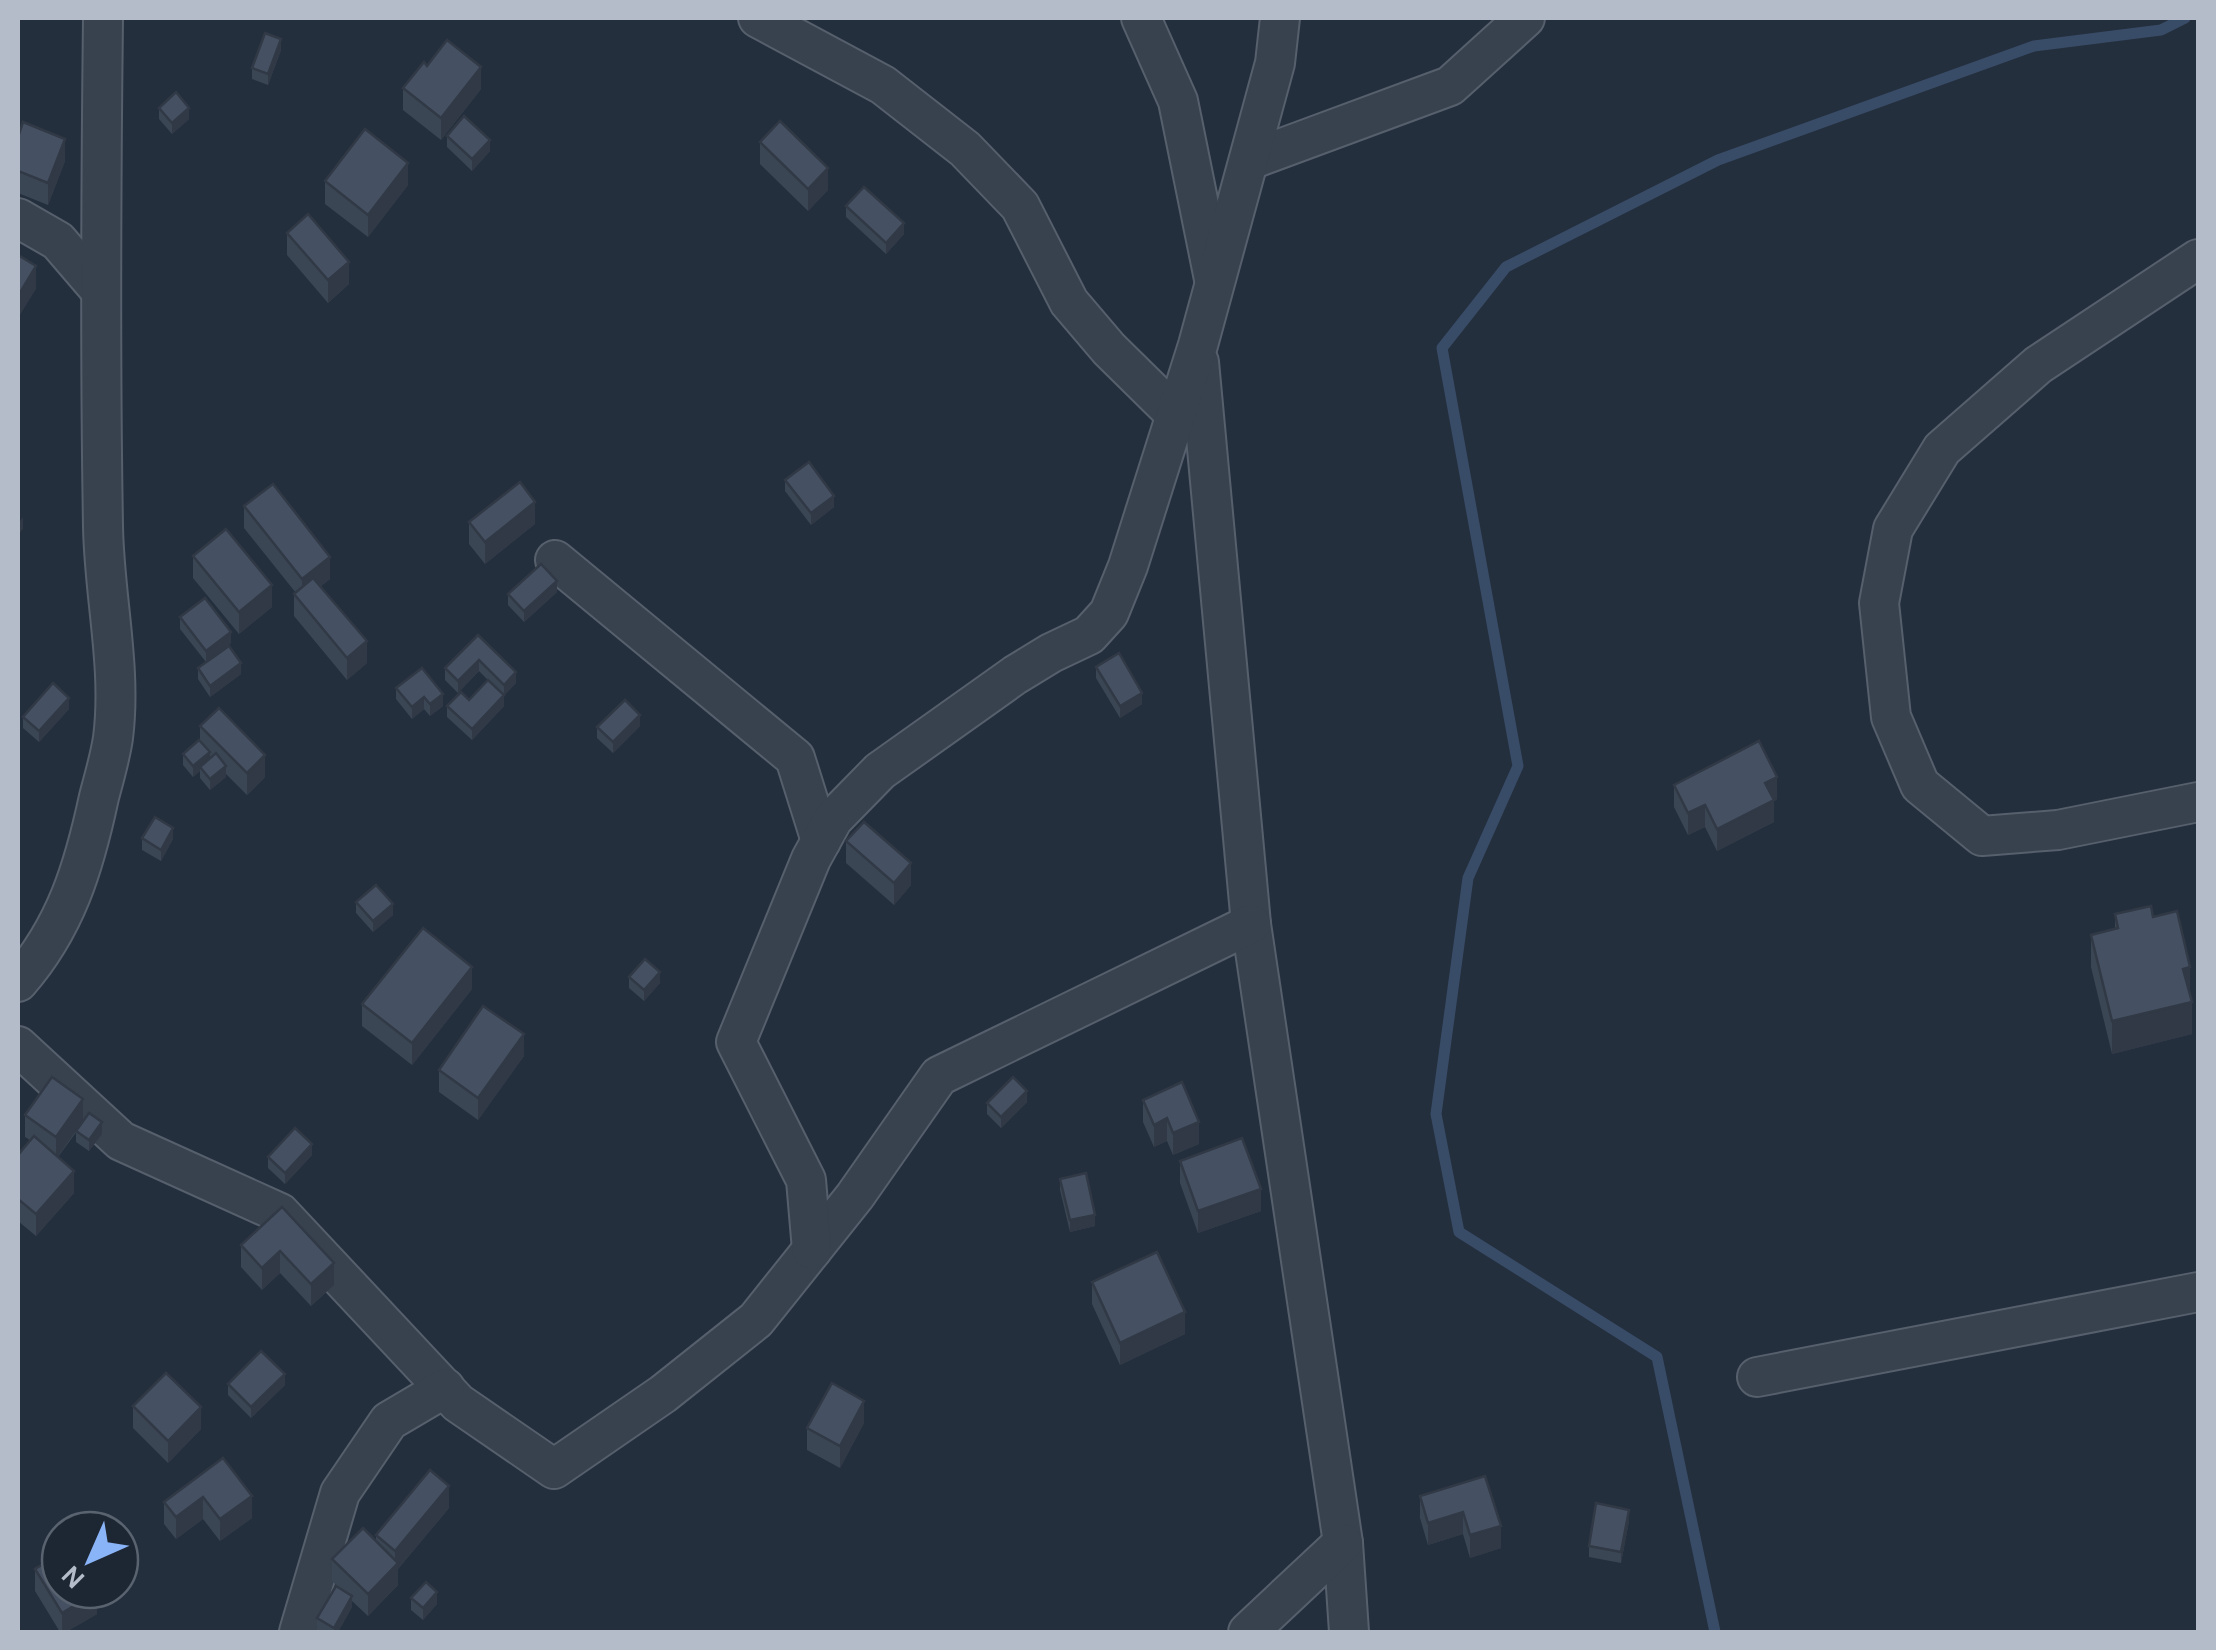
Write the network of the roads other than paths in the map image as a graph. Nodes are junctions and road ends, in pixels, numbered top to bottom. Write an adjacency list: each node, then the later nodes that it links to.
1 (103, 18): 10 (street)
2 (758, 18): 12 (street)
3 (1141, 18): 9 (street)
4 (1280, 18): 6 (street)
5 (1525, 18): 6 (street)
6 (1250, 160): 9 (street)
7 (18, 218): 10 (street)
8 (2198, 259): 14 (street)
9 (1215, 284): 11 (street)
10 (100, 290): 17 (street)
11 (1198, 345): 12 (street); 16 (street)
12 (1176, 415): 15 (street)
13 (555, 560): 15 (street)
14 (2198, 802)
15 (821, 841): 19 (street)
16 (1252, 924): 19 (street); 23 (street)
17 (18, 982)
18 (18, 1046): 22 (street)
19 (812, 1250): 22 (street)
20 (2198, 1292): 21 (street)
21 (1757, 1378)
22 (445, 1388): 24 (street)
23 (1343, 1543): 25 (street); 26 (street)
24 (299, 1632)
25 (1248, 1632)
26 (1350, 1632)

